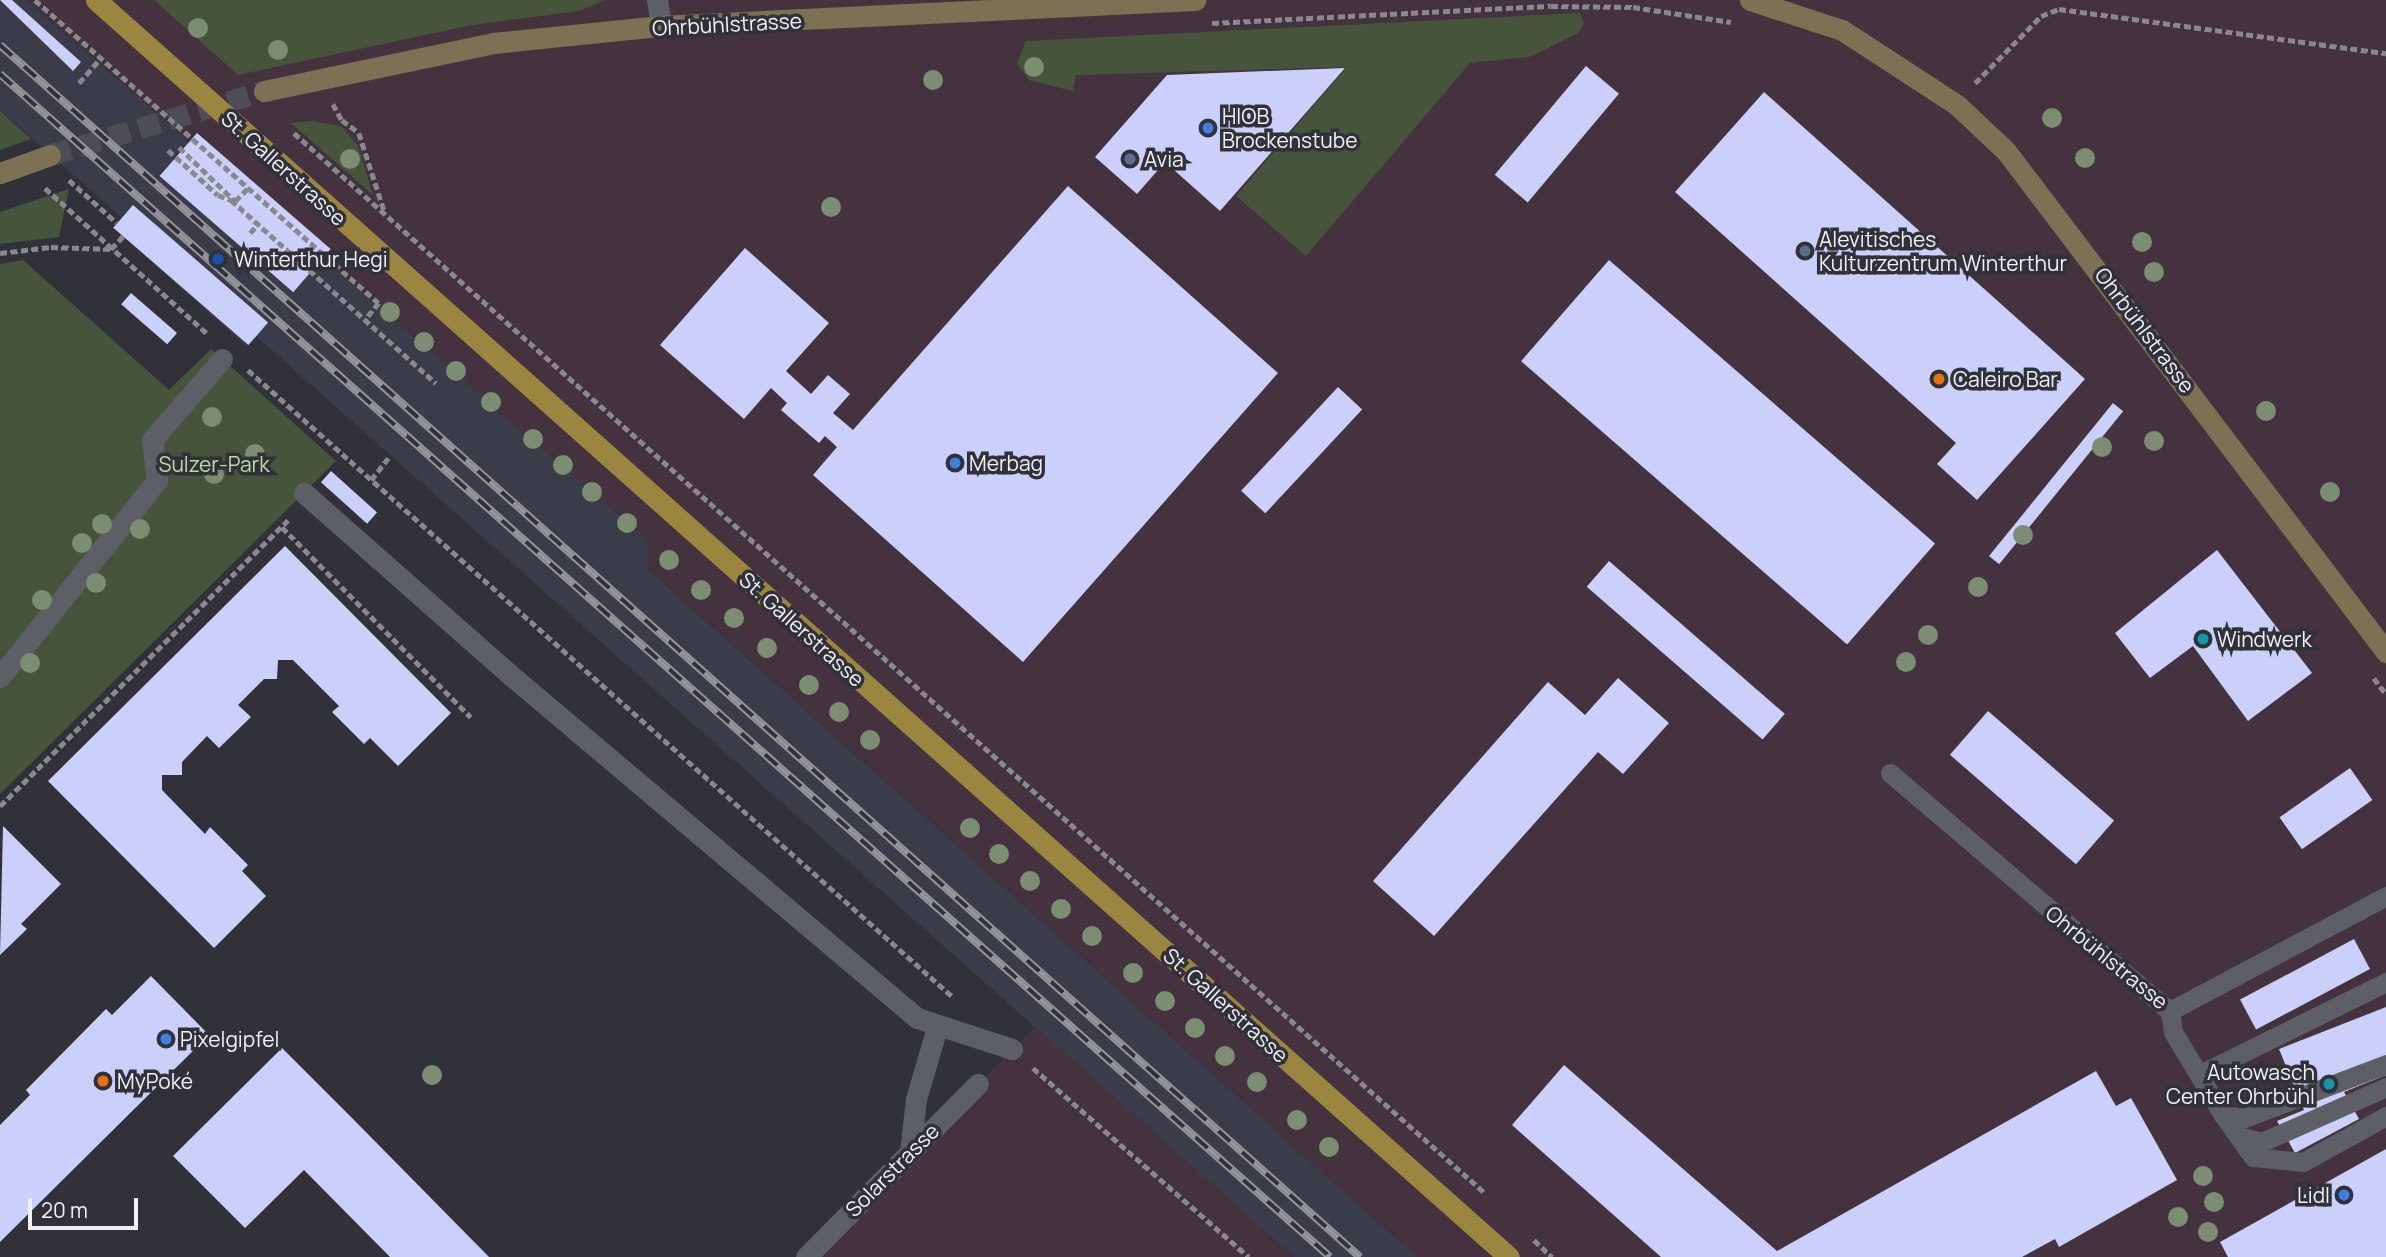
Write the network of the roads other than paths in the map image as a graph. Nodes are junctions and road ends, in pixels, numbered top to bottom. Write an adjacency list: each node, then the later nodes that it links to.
1 (96, 0): 28 (main road, St. Gallerstrasse)
2 (657, 0): 5 (street)
3 (1195, 0): 5 (street, Ohrbühlstrasse)
4 (1750, 0): 11 (street, Ohrbühlstrasse)
5 (661, 26): 6 (street, Ohrbühlstrasse)
6 (264, 91)
7 (50, 155): 8 (street)
8 (0, 173)
9 (226, 354): 12 (street)
10 (307, 495): 17 (street)
11 (2386, 652)
12 (0, 677)
13 (1890, 773): 16 (lane, Ohrbühlstrasse)
14 (2386, 896): 16 (lane, Ohrbühlstrasse)
15 (2386, 982): 20 (lane)
16 (2170, 1011): 20 (lane)
17 (937, 1027): 18 (street); 26 (street)
18 (1012, 1049)
19 (2386, 1064): 23 (lane)
20 (2200, 1074): 23 (lane)
21 (978, 1084): 26 (street, Solarstrasse)
22 (2386, 1087): 25 (lane)
23 (2223, 1115): 25 (lane)
24 (2386, 1116): 25 (lane)
25 (2238, 1136)
26 (910, 1153): 27 (street, Solarstrasse)
27 (806, 1257)
28 (1509, 1257)

